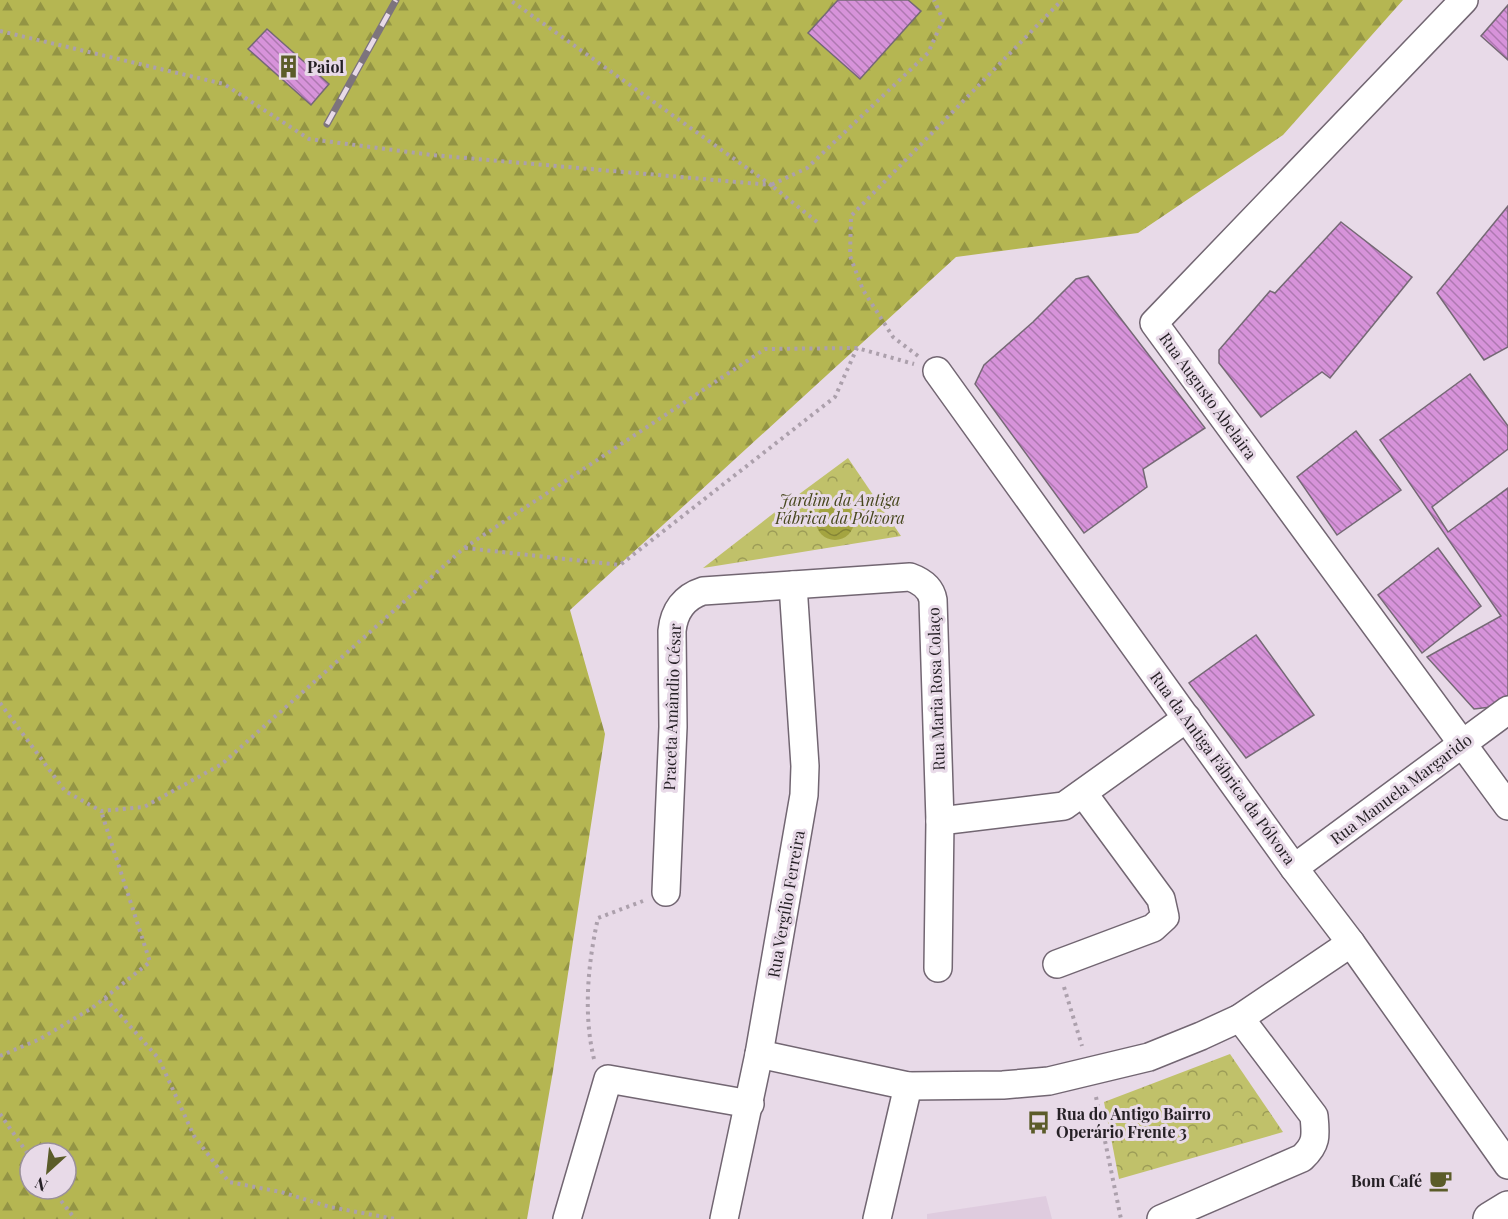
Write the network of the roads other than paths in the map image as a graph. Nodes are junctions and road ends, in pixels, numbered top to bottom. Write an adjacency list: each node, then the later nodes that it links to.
1 (1464, 0): 6 (street, Rua Augusto Abelaira)
2 (937, 370): 5 (street, Rua da Antiga Fábrica da Pólvora)
3 (793, 585): 9 (street, Rua Maria Rosa Colaço); 11 (street, Praceta Amândio César); 16 (street, Rua Vergílio Ferreira)
4 (1508, 710): 6 (street, Rua Manuela Margarido)
5 (1187, 718): 7 (street); 10 (street, Rua da Antiga Fábrica da Pólvora)
6 (1462, 743): 8 (street); 10 (street, Rua Manuela Margarido)
7 (1083, 793): 9 (street); 13 (street)
8 (1508, 806)
9 (940, 821): 14 (street, Rua Maria Rosa Colaço)
10 (1294, 868): 12 (street, Rua da Antiga Fábrica da Pólvora)
11 (666, 892)
12 (1350, 943): 15 (street); 19 (street, Rua da Antiga Fábrica da Pólvora)
13 (1057, 964)
14 (938, 968)
15 (1240, 1018): 17 (street); 24 (street)
16 (759, 1054): 17 (street); 18 (street, Rua Vergílio Ferreira)
17 (908, 1086): 23 (street)
18 (750, 1104): 21 (street); 22 (street, Rua Vergílio Ferreira)
19 (1508, 1165)
20 (1508, 1208): 25 (street)
21 (567, 1219)
22 (724, 1219)
23 (877, 1219)
24 (1161, 1219)
25 (1490, 1219)

